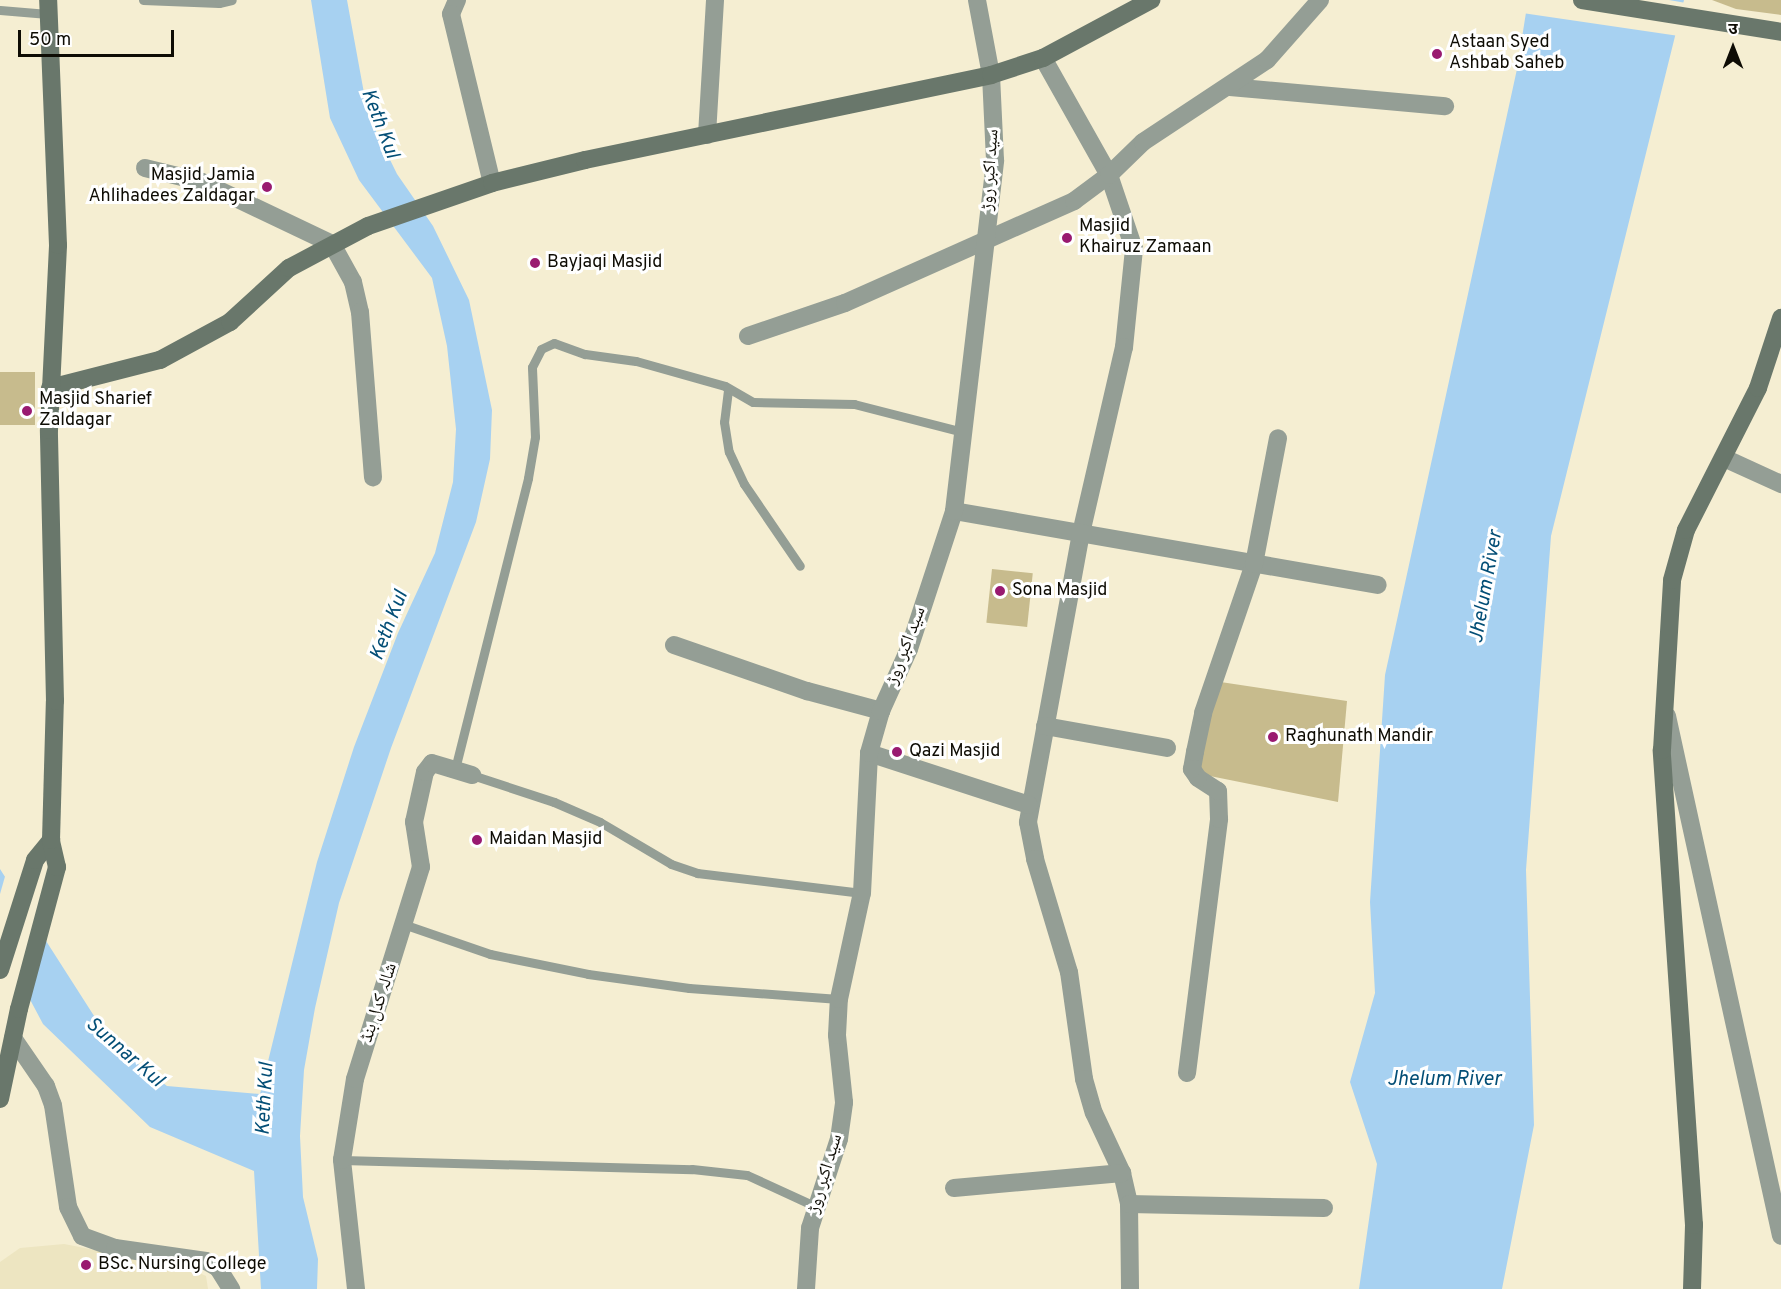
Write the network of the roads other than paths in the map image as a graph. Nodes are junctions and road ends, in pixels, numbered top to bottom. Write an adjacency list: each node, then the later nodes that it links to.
1 (143, 0): 2 (lane)
2 (232, 0)
3 (457, 0): 20 (street)
4 (715, 0): 17 (street)
5 (978, 0): 14 (street, سید اکبر روڑ)
6 (1150, 0): 10 (street)
7 (1320, 0): 15 (street)
8 (1582, 0): 12 (street)
9 (48, 7): 11 (lane); 25 (street)
10 (1125, 7): 13 (street)
11 (0, 10)
12 (1781, 32)
13 (1043, 58): 14 (street); 19 (street)
14 (992, 75): 17 (street); 21 (street, سید اکبر روڑ)
15 (1230, 87): 16 (street); 19 (street)
16 (1445, 106)
17 (707, 135): 20 (street)
18 (145, 168): 22 (street)
19 (1108, 175): 21 (street); 33 (street)
20 (492, 183): 22 (street)
21 (985, 239): 24 (street); 27 (street, سید اکبر روڑ)
22 (332, 244): 25 (street); 30 (street)
23 (1781, 318): 29 (street)
24 (748, 336)
25 (50, 388): 45 (street)
26 (728, 390): 27 (lane); 35 (lane); 43 (lane)
27 (963, 432): 32 (street, سید اکبر روڑ)
28 (1278, 438): 34 (street)
29 (1724, 458): 31 (street); 38 (street)
30 (373, 477)
31 (1781, 484)
32 (954, 511): 33 (street); 39 (street, سید اکبر روڑ)
33 (1081, 533): 34 (street); 40 (street)
34 (1254, 564): 36 (street); 51 (street)
35 (800, 566)
36 (1378, 585)
37 (674, 645): 39 (street)
38 (1664, 706): 59 (street); 64 (street)
39 (881, 711): 42 (street, سید اکبر روڑ)
40 (1045, 726): 41 (street); 44 (street)
41 (1167, 748)
42 (868, 753): 44 (street); 46 (street, سید اکبر روڑ)
43 (463, 772): 46 (lane); 47 (street, شالہ کدل بنڈ)
44 (1029, 805): 54 (street)
45 (51, 840): 48 (street); 50 (street)
46 (862, 893): 49 (street, سید اکبر روڑ)
47 (406, 925): 49 (lane); 53 (street, شالہ کدل بنڈ)
48 (0, 970)
49 (839, 999): 57 (street, سید اکبر روڑ)
50 (13, 1038): 52 (street); 60 (street)
51 (1187, 1073)
52 (0, 1099)
53 (342, 1160): 57 (lane); 61 (street, شالہ کدل بنڈ)
54 (1122, 1173): 55 (street); 56 (street)
55 (954, 1188)
56 (1128, 1204): 58 (street); 63 (street)
57 (816, 1207): 62 (street, سید اکبر روڑ)
58 (1324, 1208)
59 (1781, 1236)
60 (231, 1289)
61 (356, 1289)
62 (806, 1289)
63 (1130, 1289)
64 (1692, 1289)

